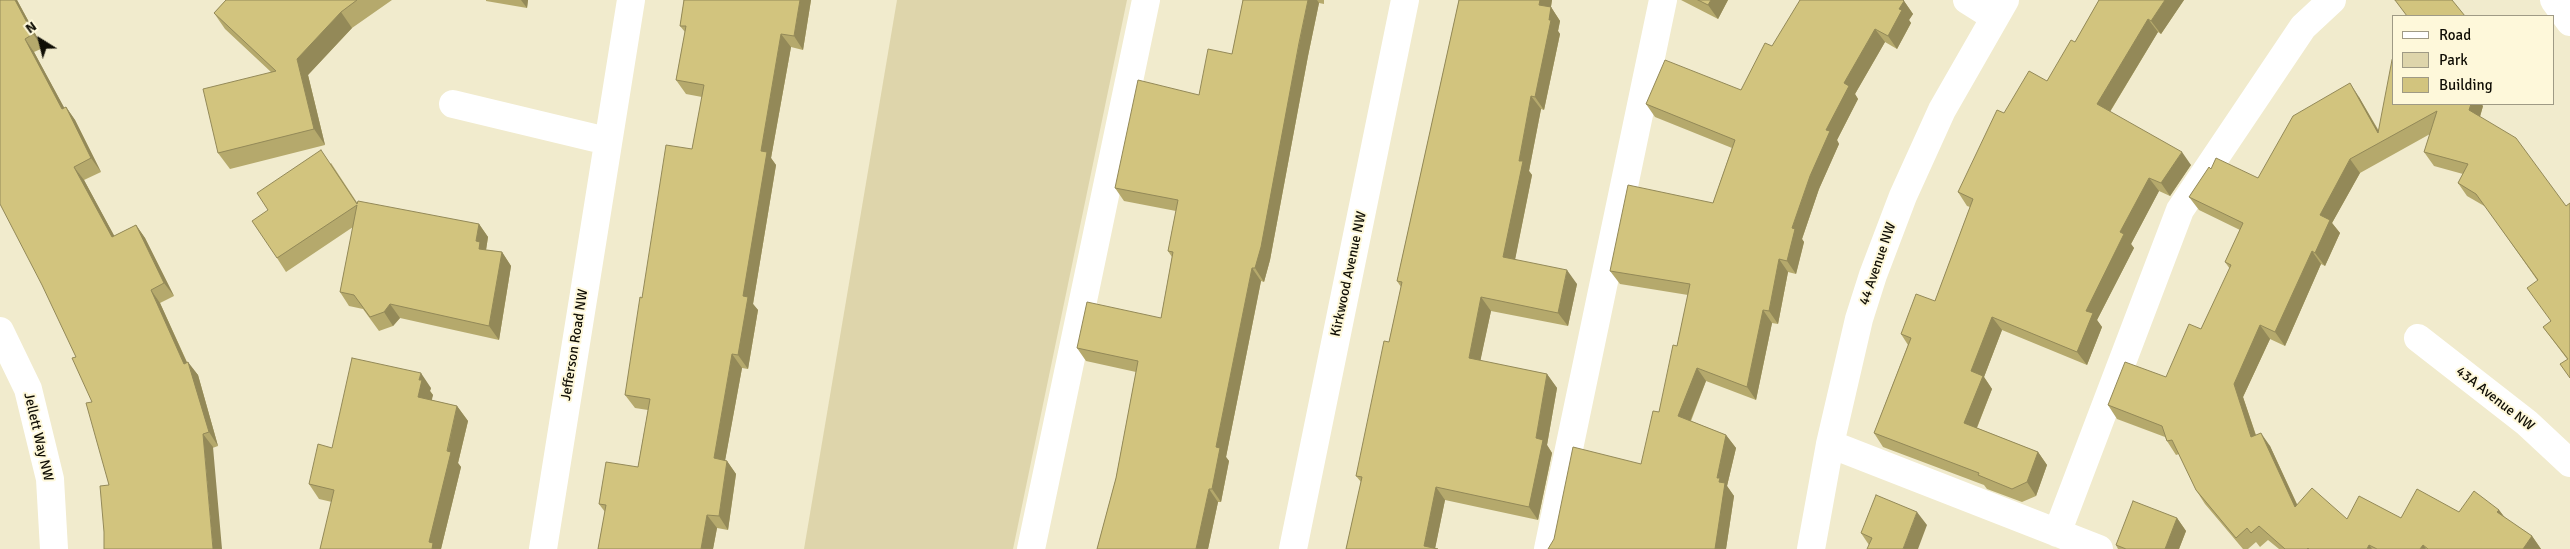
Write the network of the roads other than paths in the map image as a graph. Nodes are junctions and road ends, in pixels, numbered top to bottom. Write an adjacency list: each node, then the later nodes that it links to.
1 (631, 0): 11 (street, Jefferson Road NW)
2 (1146, 0): 19 (street)
3 (1405, 0): 20 (street, Kirkwood Avenue NW)
4 (1663, 0): 21 (street)
5 (1967, 0): 8 (street)
6 (2332, 0): 16 (street)
7 (2554, 0): 9 (street)
8 (2000, 9): 14 (street, 44 Avenue NW)
9 (2570, 22)
10 (453, 104): 11 (street)
11 (607, 141): 18 (street, Jefferson Road NW)
12 (0, 331): 17 (street, Jellett Way NW)
13 (2418, 338): 15 (street, 43A Avenue NW)
14 (1830, 444): 16 (street); 22 (street, 44 Avenue NW)
15 (2570, 463)
16 (2057, 533): 23 (street)
17 (54, 549)
18 (543, 549)
19 (1031, 549)
20 (1293, 549)
21 (1548, 549)
22 (1811, 549)
23 (2099, 549)

